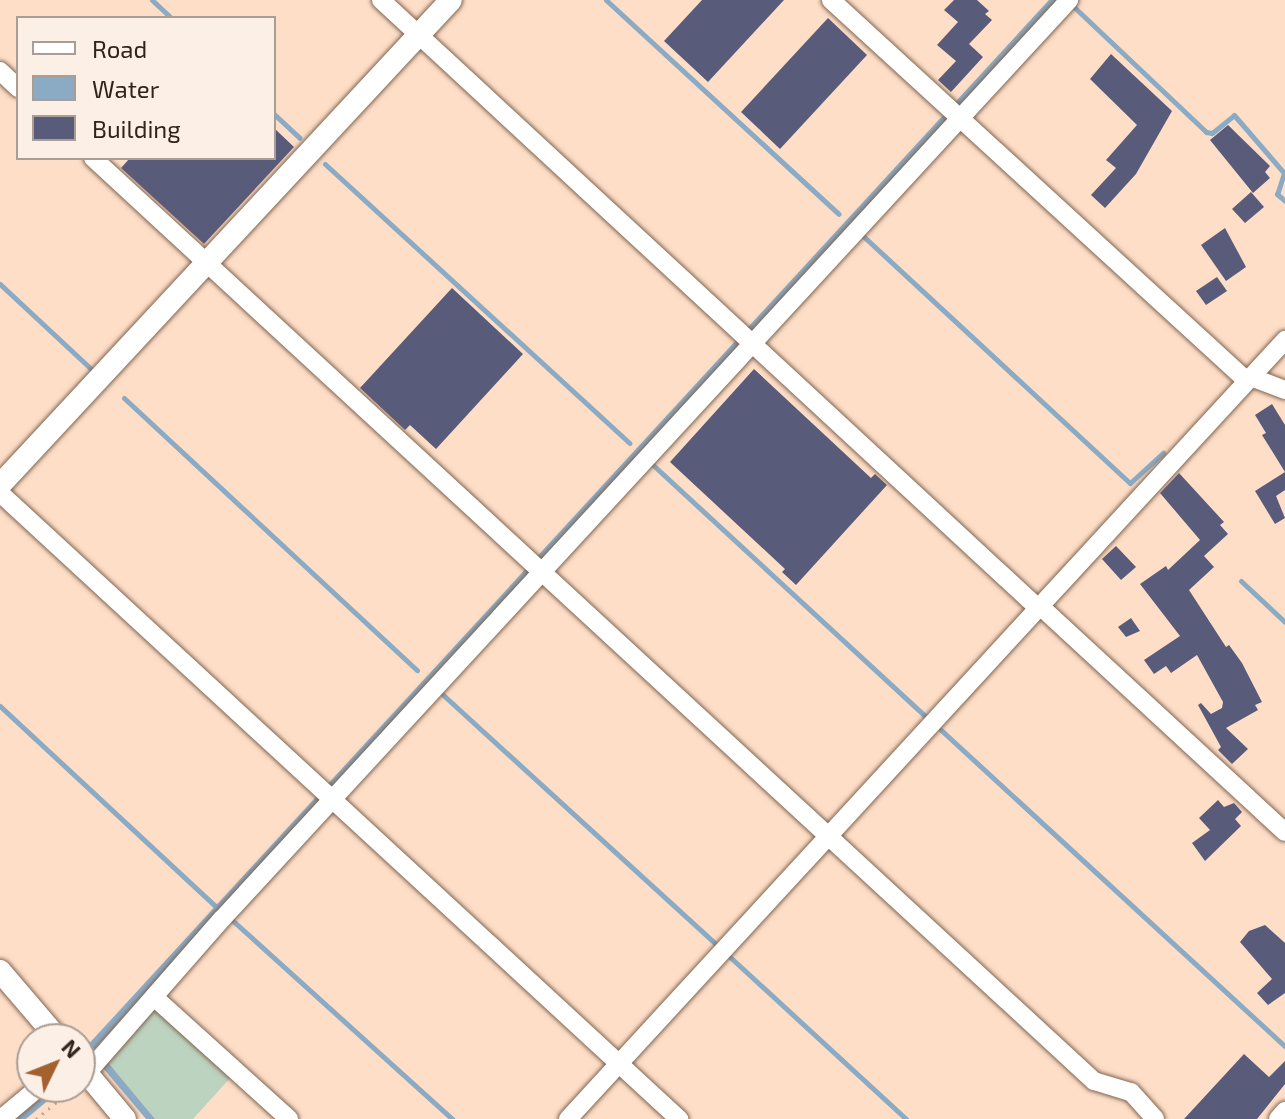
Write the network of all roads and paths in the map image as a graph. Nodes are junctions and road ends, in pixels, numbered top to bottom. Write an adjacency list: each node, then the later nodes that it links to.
1 (381, 0): 5 (street)
2 (451, 0): 5 (street)
3 (831, 0): 8 (street)
4 (1069, 0): 8 (street)
5 (419, 35): 10 (street); 11 (street)
6 (0, 71): 7 (street)
7 (16, 86)
8 (955, 113): 11 (street); 13 (street)
9 (95, 160): 10 (street)
10 (207, 264): 15 (street); 17 (street)
11 (749, 339): 17 (street); 18 (street)
12 (1285, 340): 13 (street)
13 (1249, 379): 14 (street); 18 (street)
14 (1285, 390)
15 (0, 485)
16 (0, 493): 19 (street)
17 (536, 568): 19 (street); 21 (street)
18 (1039, 607): 20 (street); 21 (street)
19 (327, 796): 23 (street); 26 (street)
20 (1285, 832)
21 (830, 837): 26 (street); 37 (street)
22 (0, 971): 24 (street)
23 (154, 997): 25 (street); 34 (street)
24 (44, 1023)
25 (96, 1058)
26 (619, 1064): 35 (street); 36 (street)
27 (96, 1091): 33 (street)
28 (20, 1103): 31 (street)
29 (52, 1103): 32 (path)
30 (1285, 1111): 38 (street)
31 (1, 1119)
32 (36, 1119)
33 (125, 1119)
34 (289, 1119)
35 (568, 1119)
36 (679, 1119)
37 (1155, 1119)
38 (1278, 1119)

